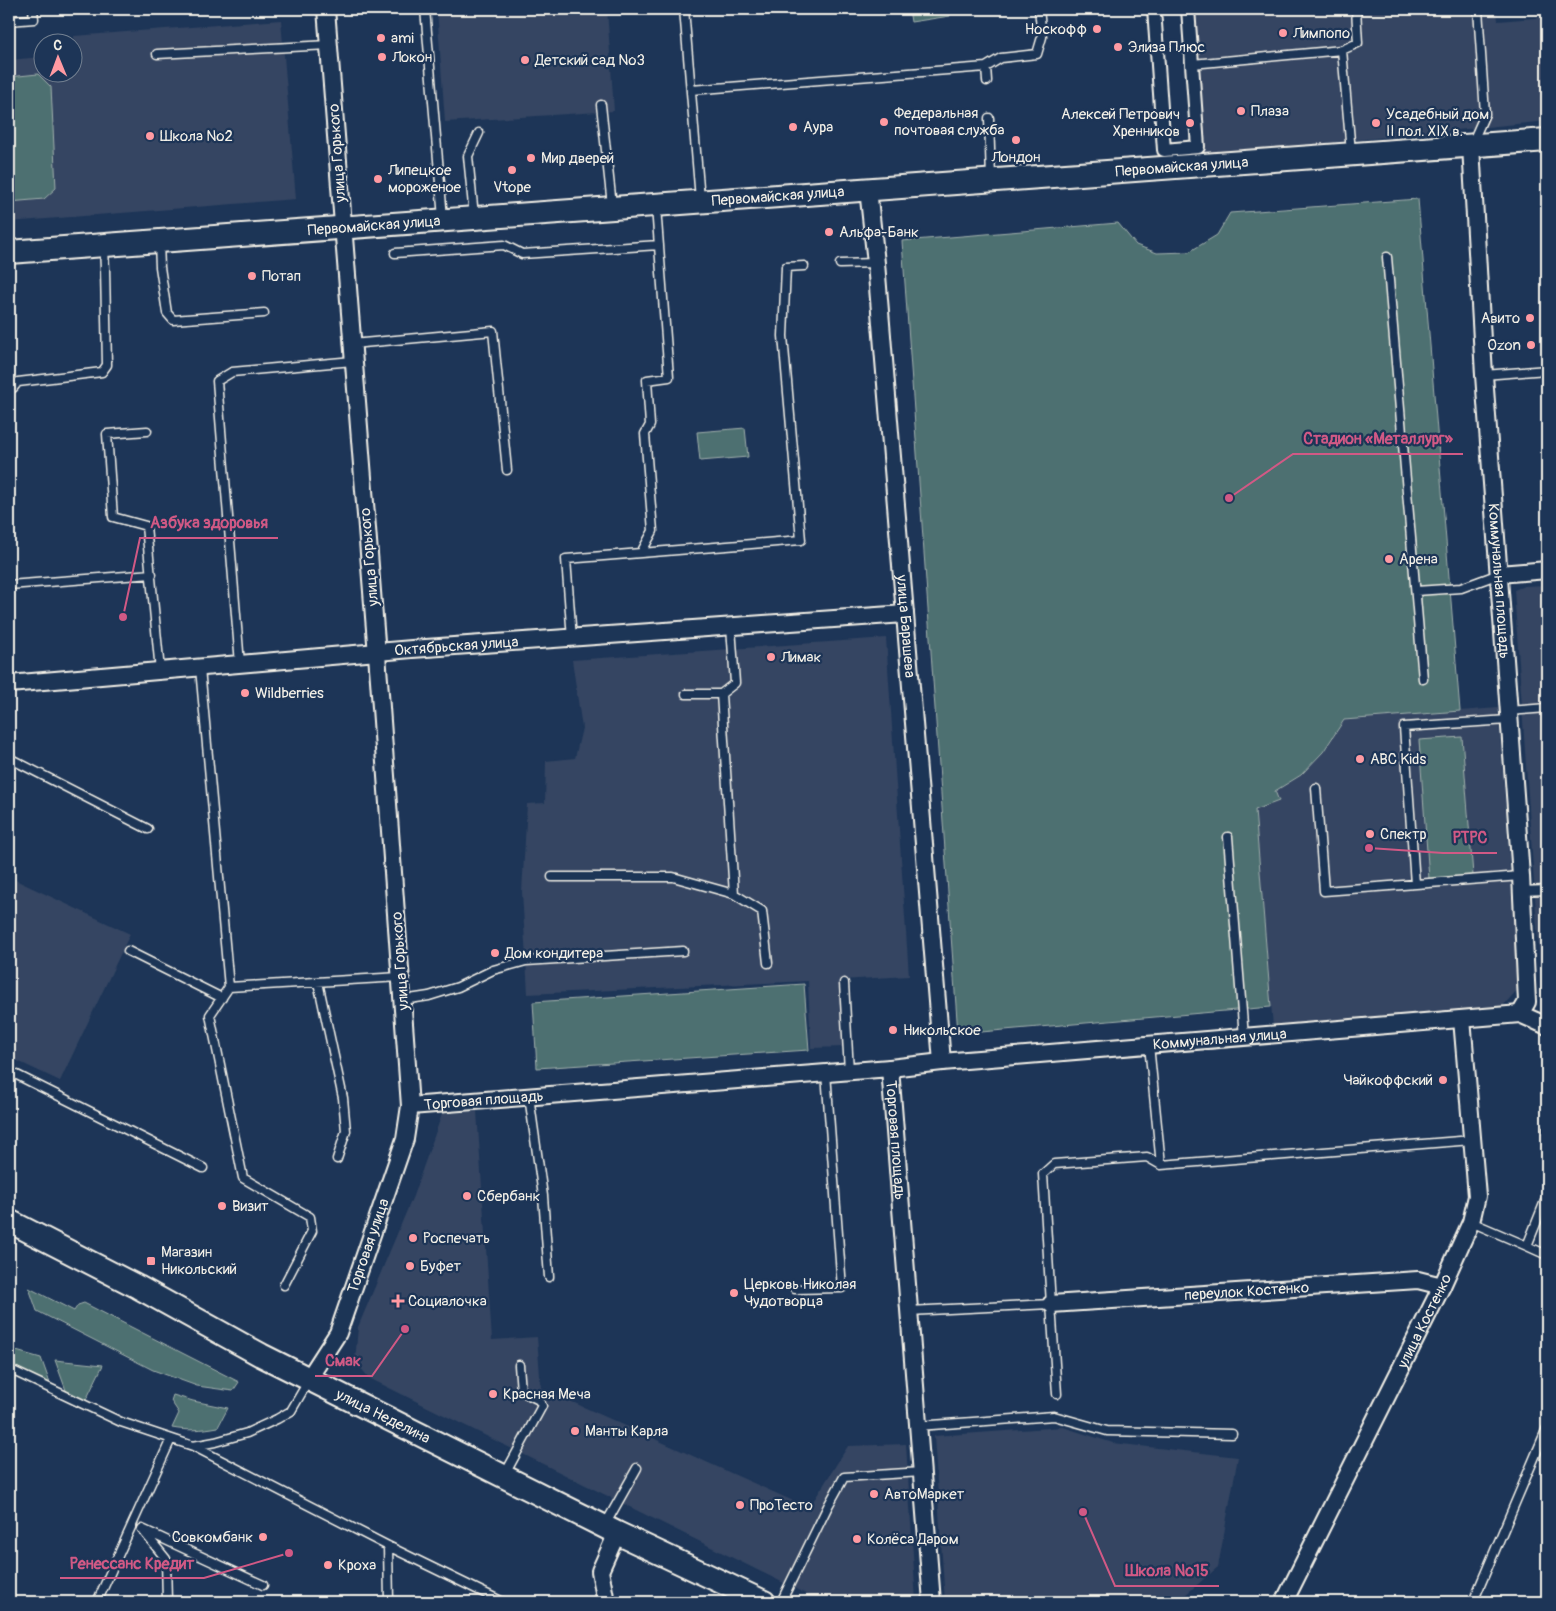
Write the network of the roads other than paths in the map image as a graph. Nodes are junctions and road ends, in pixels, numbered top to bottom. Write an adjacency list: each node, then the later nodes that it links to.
1 (33, 9): 10 (lane)
2 (326, 9): 11 (street, улица Горького)
3 (425, 9): 30 (lane)
4 (684, 9): 17 (lane)
5 (1039, 9): 15 (lane)
6 (1154, 9): 14 (street)
7 (1188, 9): 14 (street)
8 (1356, 9): 12 (lane)
9 (1478, 9): 22 (lane)
10 (9, 21)
11 (329, 45): 13 (lane); 31 (street, улица Горького)
12 (1342, 50): 14 (lane); 23 (lane)
13 (157, 54)
14 (1192, 64)
15 (986, 67): 16 (lane); 17 (lane)
16 (987, 81)
17 (692, 90): 26 (lane)
18 (601, 105): 28 (lane)
19 (989, 118): 24 (lane)
20 (479, 134): 29 (lane)
21 (1547, 140): 22 (main road, Первомайская улица)
22 (1471, 146): 23 (main road, Первомайская улица); 45 (street, Коммунальная площадь)
23 (1351, 154): 24 (main road, Первомайская улица)
24 (992, 180): 25 (main road, Первомайская улица)
25 (868, 189): 26 (main road, Первомайская улица); 38 (street, улица Барашева)
26 (701, 202): 27 (main road, Первомайская улица)
27 (656, 205): 28 (main road, Первомайская улица); 33 (lane)
28 (612, 208): 29 (main road, Первомайская улица)
29 (474, 218): 30 (main road, Первомайская улица)
30 (443, 221): 31 (main road, Первомайская улица)
31 (343, 228): 32 (main road, Первомайская улица); 42 (street, улица Горького)
32 (159, 241): 34 (main road, Первомайская улица); 41 (lane)
33 (658, 244): 36 (lane); 49 (lane)
34 (103, 245): 35 (main road, Первомайская улица); 46 (lane)
35 (9, 252)
36 (395, 253)
37 (1387, 257): 54 (lane)
38 (876, 263): 39 (lane); 55 (street, улица Барашева)
39 (840, 264)
40 (804, 266): 49 (lane)
41 (264, 313)
42 (352, 344): 43 (street, улица Горького); 48 (lane)
43 (353, 361): 58 (street, улица Горького); 59 (lane)
44 (1547, 370): 45 (lane)
45 (1484, 375): 52 (street, Коммунальная площадь)
46 (9, 388)
47 (147, 431): 51 (lane)
48 (507, 470)
49 (641, 553): 57 (lane)
50 (1547, 570): 52 (street)
51 (152, 574): 53 (lane); 61 (lane)
52 (1499, 574): 54 (lane); 67 (street, Коммунальная площадь)
53 (9, 585)
54 (1416, 591): 62 (lane)
55 (905, 614): 56 (street, Октябрьская улица); 91 (street, улица Барашева)
56 (732, 627): 57 (street, Октябрьская улица); 65 (lane)
57 (572, 639): 58 (street, Октябрьская улица)
58 (376, 653): 59 (street, Октябрьская улица); 80 (street, улица Горького)
59 (240, 664): 60 (street, Октябрьская улица)
60 (200, 668): 61 (street, Октябрьская улица); 83 (lane)
61 (160, 671): 63 (street, Октябрьская улица)
62 (1423, 679)
63 (9, 684)
64 (686, 694): 65 (lane)
65 (721, 694): 76 (lane)
66 (1547, 708): 67 (lane)
67 (1508, 715): 73 (lane); 74 (street, Коммунальная площадь)
68 (9, 758): 70 (lane)
69 (1316, 788): 73 (lane)
70 (148, 829)
71 (1228, 837): 89 (lane)
72 (552, 877): 76 (lane)
73 (1415, 884): 74 (lane)
74 (1521, 884): 75 (lane); 86 (street, Коммунальная площадь)
75 (1547, 890)
76 (734, 894): 79 (lane)
77 (128, 951): 84 (lane)
78 (683, 951): 85 (lane)
79 (768, 963)
80 (400, 977): 81 (lane); 85 (street, улица Горького)
81 (318, 982): 83 (lane); 99 (lane)
82 (844, 983): 94 (lane)
83 (229, 987): 84 (lane)
84 (222, 998): 108 (lane)
85 (403, 1000): 97 (street, улица Горького)
86 (1520, 1014): 87 (street, Коммунальная улица); 88 (street, Коммунальная улица)
87 (1462, 1019): 89 (street, Коммунальная улица); 98 (street, улица Костенко)
88 (1547, 1026)
89 (1244, 1037): 90 (street, Коммунальная улица)
90 (1149, 1045): 91 (street, Коммунальная улица); 100 (lane)
91 (942, 1062): 92 (street, Коммунальная улица)
92 (890, 1068): 94 (street, Торговая площадь); 112 (street, Торговая площадь)
93 (9, 1071): 101 (lane)
94 (849, 1071): 95 (street, Торговая площадь)
95 (826, 1073): 96 (street, Торговая площадь); 110 (lane)
96 (529, 1096): 97 (street, Торговая площадь); 107 (lane)
97 (410, 1106): 115 (street, Торговая улица)
98 (1472, 1140): 100 (lane); 104 (street, улица Костенко)
99 (337, 1159)
100 (1161, 1165): 111 (lane)
101 (203, 1168)
102 (1547, 1196): 105 (lane)
103 (9, 1221): 115 (main road, улица Неделина)
104 (1471, 1222): 105 (lane); 109 (street, улица Костенко)
105 (1527, 1246): 106 (lane)
106 (1547, 1255)
107 (548, 1277)
108 (284, 1285)
109 (1442, 1286): 111 (street, переулок Костенко); 138 (street, улица Костенко)
110 (795, 1289)
111 (1051, 1304): 112 (lane); 116 (lane)
112 (909, 1311): 117 (street, Торговая площадь)
113 (519, 1365): 124 (lane)
114 (9, 1369): 120 (lane)
115 (309, 1378): 121 (lane); 124 (main road, улица Неделина)
116 (1057, 1394)
117 (918, 1426): 119 (lane); 123 (street, Торговая площадь)
118 (1547, 1428): 139 (lane)
119 (1232, 1434)
120 (171, 1438): 121 (lane); 125 (lane)
121 (193, 1446): 128 (lane)
122 (636, 1468): 127 (lane)
123 (922, 1472): 136 (lane); 137 (street, Торговая площадь)
124 (504, 1476): 127 (main road, улица Неделина)
125 (134, 1521): 126 (lane); 130 (lane)
126 (142, 1530): 129 (lane); 131 (lane)
127 (611, 1530): 134 (street); 135 (main road, улица Неделина)
128 (388, 1546): 132 (lane); 133 (lane)
129 (263, 1585)
130 (96, 1602)
131 (167, 1602)
132 (389, 1602)
133 (503, 1602)
134 (606, 1602)
135 (764, 1602)
136 (781, 1602)
137 (932, 1602)
138 (1284, 1602)
139 (1473, 1602)

